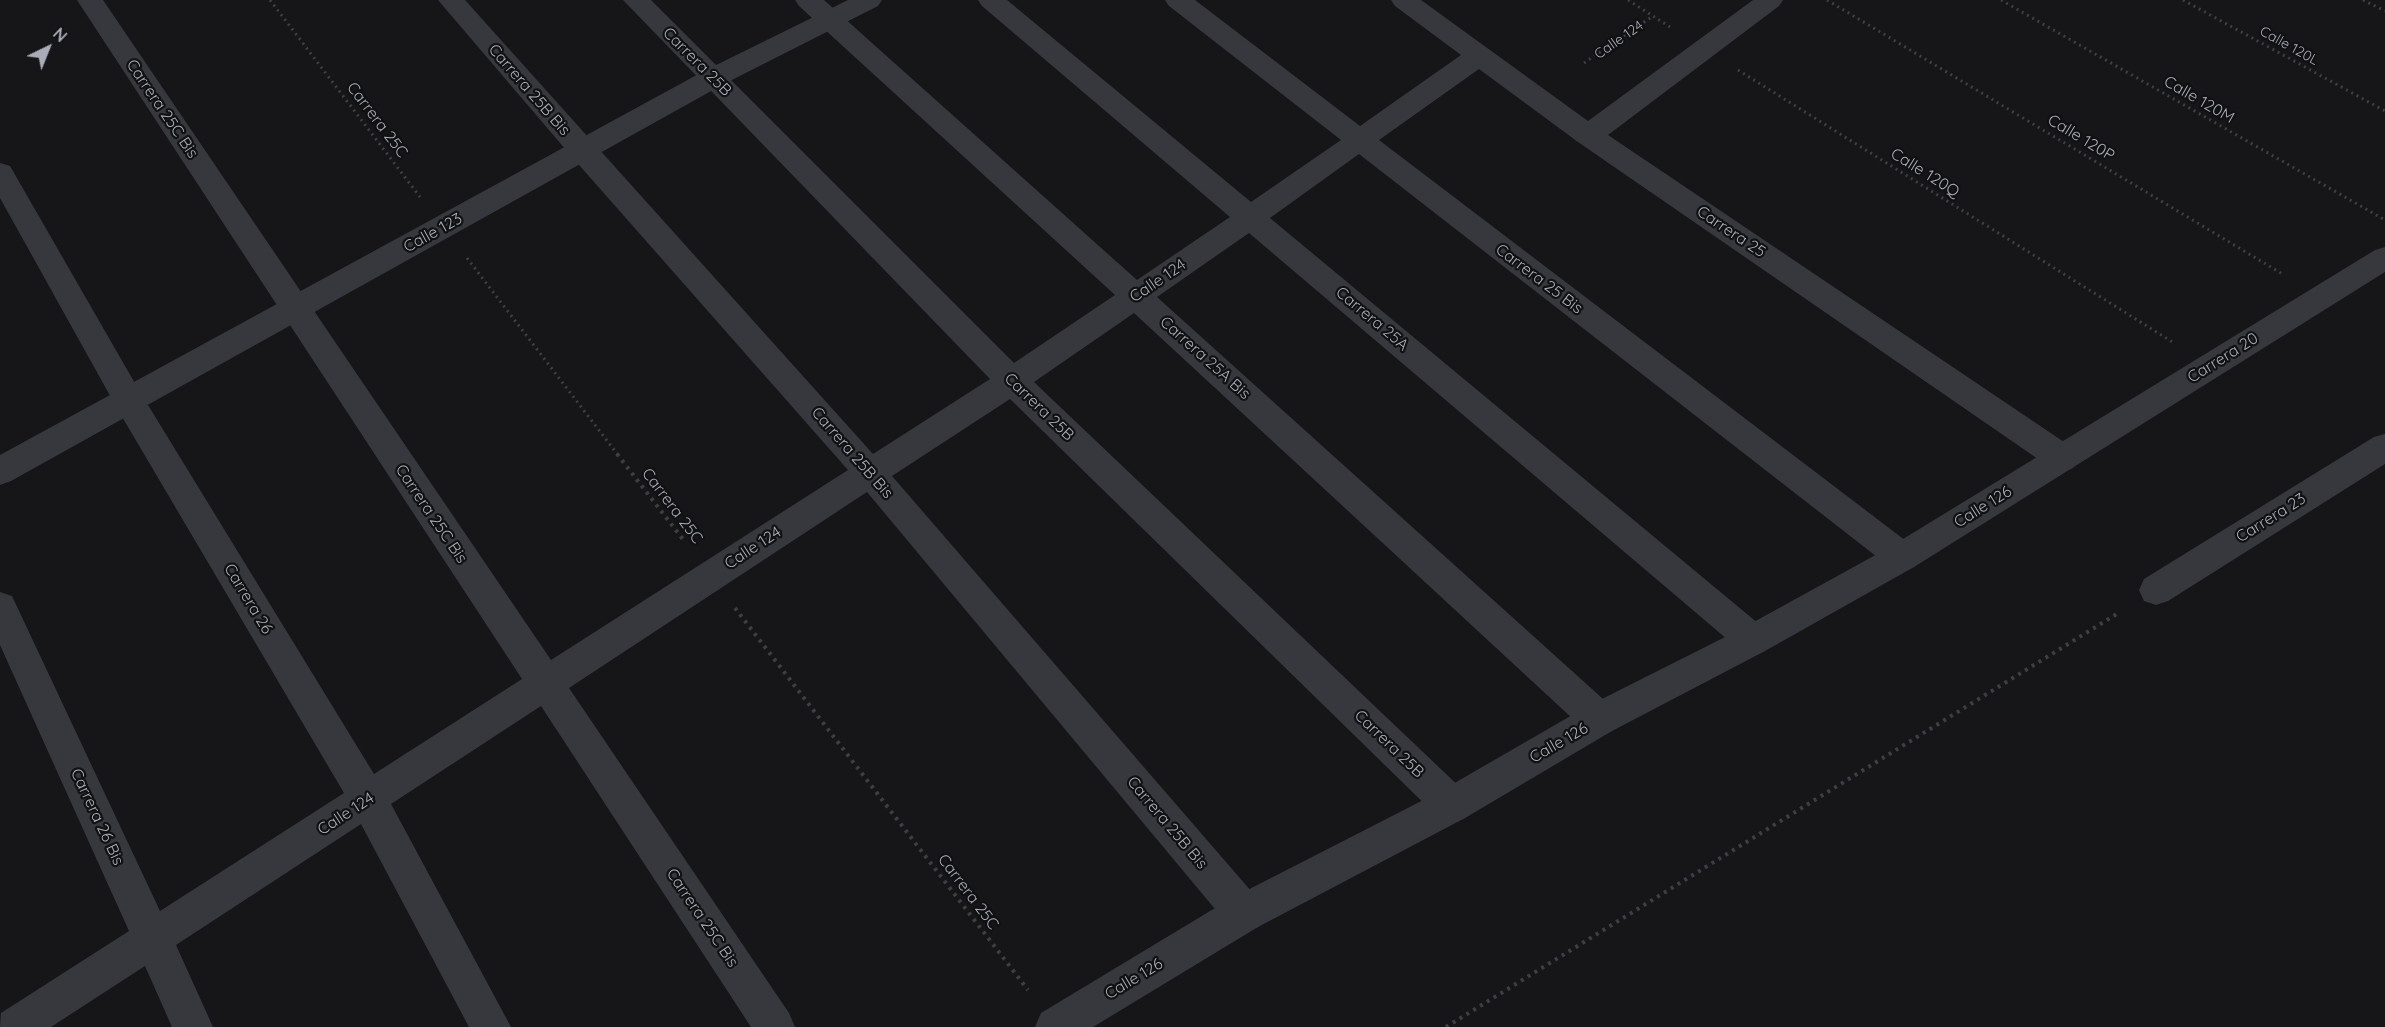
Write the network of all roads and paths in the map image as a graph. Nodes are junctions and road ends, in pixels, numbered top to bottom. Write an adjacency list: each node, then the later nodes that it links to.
1 (90, 0): 33 (street, Carrera 25C Bis)
2 (270, 0): 29 (path, Carrera 25C)
3 (451, 0): 25 (street, Carrera 25B Bis)
4 (636, 0): 21 (street, Carrera 25B)
5 (868, 0): 15 (street, Calle 123)
6 (991, 0): 27 (street, Carrera 25A)
7 (1178, 0): 24 (street, Carrera 25 Bis)
8 (1404, 0): 19 (street, Carrera 25)
9 (1628, 0): 17 (path, Calle 120Q)
10 (1770, 0): 18 (street)
11 (1827, 0): 32 (path, Calle 120P)
12 (2001, 0): 28 (path, Calle 120M)
13 (2183, 0): 22 (path, Calle 120L)
14 (2363, 0): 16 (path)
15 (819, 10): 21 (street, Calle 123); 31 (street, Carrera 25A Bis)
16 (2385, 11)
17 (1653, 16): 18 (path, Calle 120Q); 20 (path, Calle 124)
18 (1703, 48): 23 (street); 34 (path, Calle 120Q)
19 (1480, 55): 23 (street, Carrera 25); 24 (street, Calle 124)
20 (1584, 63)
21 (713, 78): 25 (street, Calle 123); 35 (street, Carrera 25B)
22 (2385, 111)
23 (1588, 135): 38 (street, Carrera 25)
24 (1358, 141): 27 (street, Calle 124); 41 (street, Carrera 25 Bis)
25 (582, 150): 29 (street, Calle 123); 40 (street, Carrera 25B Bis)
26 (0, 173): 36 (street, Carrera 26)
27 (1251, 217): 31 (street, Calle 124); 45 (street, Carrera 25A)
28 (2385, 220)
29 (443, 227): 33 (street, Calle 123); 42 (path, Carrera 25C)
30 (2385, 258): 32 (street, Carrera 20)
31 (1136, 296): 35 (street, Calle 124); 47 (street, Carrera 25A Bis)
32 (2322, 297): 34 (street, Carrera 20)
33 (295, 310): 36 (street, Calle 123); 46 (street, Carrera 25C Bis)
34 (2210, 366): 38 (street, Carrera 20)
35 (1012, 381): 40 (street, Calle 124); 49 (street, Carrera 25B)
36 (129, 401): 39 (street, Calle 123); 48 (street, Carrera 26)
37 (2385, 447): 43 (street, Carrera 23)
38 (2062, 458): 41 (street, Calle 126)
39 (0, 471)
40 (869, 472): 42 (street, Calle 124); 50 (street, Carrera 25B Bis)
41 (1902, 556): 45 (street, Calle 126)
42 (711, 576): 46 (street, Calle 124); 56 (path, Carrera 25C)
43 (2156, 590): 57 (path)
44 (0, 607): 51 (street, Carrera 26 Bis)
45 (1753, 640): 47 (street, Calle 126)
46 (544, 683): 48 (street, Calle 124); 55 (street, Carrera 25C Bis)
47 (1599, 719): 49 (street, Calle 126)
48 (368, 799): 51 (street, Calle 124); 54 (street, Carrera 26)
49 (1452, 805): 50 (street, Calle 126)
50 (1244, 914): 56 (street, Calle 126)
51 (153, 938): 52 (street, Calle 124); 53 (street, Carrera 26 Bis)
52 (15, 1027)
53 (194, 1027)
54 (491, 1027)
55 (775, 1027)
56 (1055, 1027)
57 (1446, 1027)

